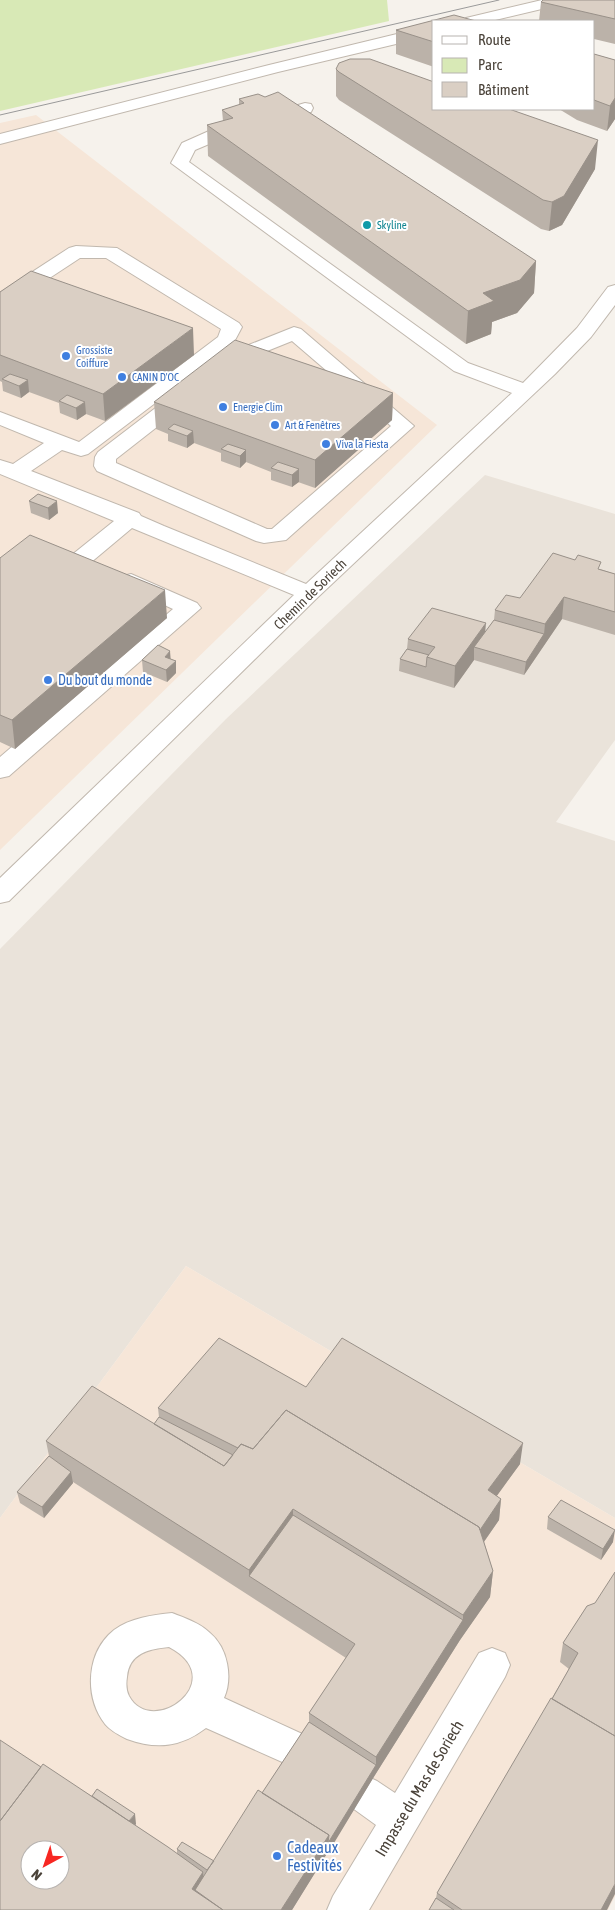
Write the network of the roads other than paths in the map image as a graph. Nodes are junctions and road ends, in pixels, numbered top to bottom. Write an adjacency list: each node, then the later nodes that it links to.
1 (562, 0): 2 (street)
2 (476, 20)
3 (432, 30): 5 (street)
4 (306, 108): 8 (street)
5 (0, 139)
6 (615, 291): 8 (street, Chemin de Soriech)
7 (0, 302): 10 (street)
8 (526, 391): 17 (street, Chemin de Soriech)
9 (0, 418): 10 (street)
10 (59, 442): 11 (street)
11 (7, 469): 13 (street)
12 (120, 475): 13 (street); 14 (street); 14 (street)
13 (88, 501): 15 (street)
14 (188, 502): 16 (street)
15 (131, 518): 16 (street); 18 (street)
16 (156, 531): 17 (street)
17 (309, 593): 19 (street, Chemin de Soriech)
18 (0, 770)
19 (5, 881)
20 (492, 1665): 24 (street, Impasse du Mas de Soriech)
21 (202, 1707): 22 (street)
22 (298, 1751)
23 (364, 1794): 24 (street)
24 (400, 1819): 25 (street, Impasse du Mas de Soriech)
25 (347, 1910)

